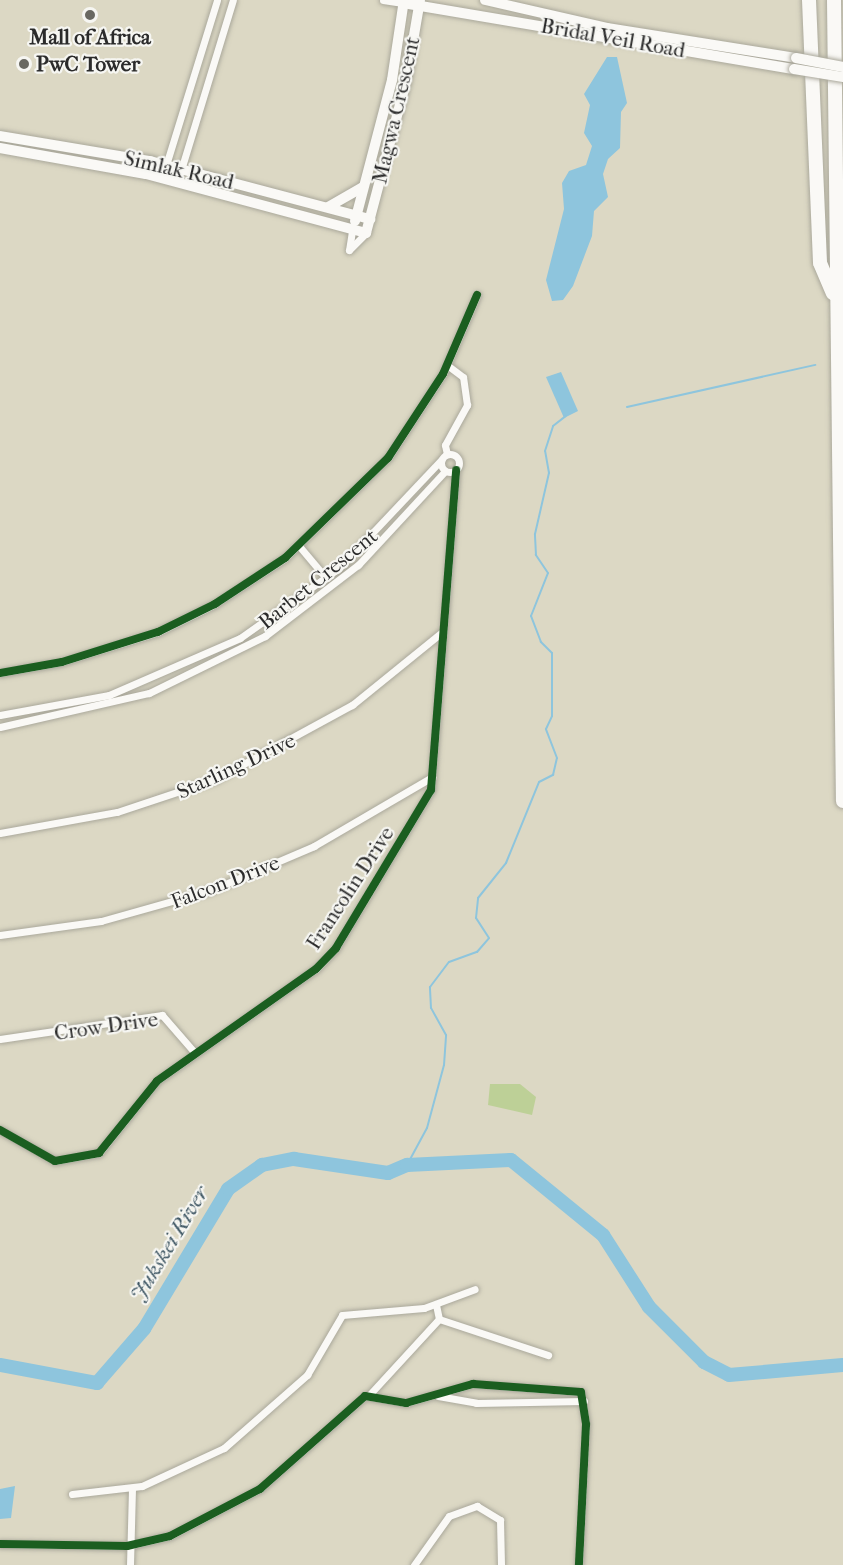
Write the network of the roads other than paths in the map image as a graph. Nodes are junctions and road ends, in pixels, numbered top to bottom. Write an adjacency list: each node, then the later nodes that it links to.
1 (217, 0): 14 (street)
2 (233, 0): 15 (street)
3 (383, 0): 7 (street, Bridal Veil Road)
4 (485, 0): 9 (street, Bridal Veil Road)
5 (809, 0): 25 (highway)
6 (834, 0): 25 (highway)
7 (404, 2): 8 (street, Bridal Veil Road); 18 (street, Magwa Crescent)
8 (419, 3): 9 (street, Bridal Veil Road); 21 (street, Magwa Crescent)
9 (795, 63): 10 (street, Bridal Veil Road, bridge); 11 (street, Bridal Veil Road, bridge)
10 (843, 67)
11 (843, 77)
12 (0, 136): 14 (street, Simlak Road)
13 (0, 148): 16 (street, Simlak Road)
14 (165, 166): 15 (street, Simlak Road); 16 (street)
15 (180, 169): 17 (street); 19 (street, Simlak Road)
16 (162, 178): 17 (street, Simlak Road)
17 (177, 183): 22 (street, Simlak Road)
18 (364, 185): 19 (street); 20 (street, Magwa Crescent)
19 (327, 207): 20 (street, Simlak Road)
20 (356, 215): 21 (street, Simlak Road); 22 (street, Magwa Crescent)
21 (370, 219): 23 (street, Magwa Crescent)
22 (352, 230): 23 (street, Simlak Road); 23 (street)
23 (366, 233)
24 (477, 295): 26 (street)
25 (834, 295): 46 (highway)
26 (447, 365): 27 (street); 31 (street)
27 (447, 454): 28 (street, Barbet Crescent); 29 (street)
28 (441, 460): 30 (street); 32 (street, Barbet Crescent)
29 (456, 470): 30 (street); 35 (street, Francolin Drive)
30 (446, 471): 34 (street, Barbet Crescent)
31 (299, 546): 32 (street); 38 (street)
32 (326, 578): 33 (street, Barbet Crescent)
33 (308, 592): 34 (street); 36 (street, Barbet Crescent)
34 (315, 601): 37 (street, Barbet Crescent)
35 (442, 632): 45 (street, Francolin Drive); 47 (street, Starling Drive)
36 (217, 650): 37 (street); 39 (street, Barbet Crescent)
37 (221, 661): 40 (street, Barbet Crescent)
38 (0, 673)
39 (147, 681): 40 (street); 41 (street, Barbet Crescent)
40 (149, 693): 43 (street, Barbet Crescent)
41 (51, 708): 42 (street, Barbet Crescent); 43 (street)
42 (0, 715)
43 (53, 719): 44 (street, Barbet Crescent)
44 (0, 727)
45 (432, 777): 48 (street, Falcon Drive); 50 (street, Francolin Drive)
46 (843, 801)
47 (0, 832)
48 (0, 935)
49 (0, 1039): 50 (street, Crow Drive)
50 (195, 1053): 51 (street, Francolin Drive)
51 (0, 1130)
52 (475, 1288): 53 (street)
53 (436, 1305): 54 (street); 61 (street)
54 (439, 1319): 55 (street); 57 (street)
55 (548, 1354)
56 (498, 1386): 58 (street); 59 (street); 60 (street)
57 (370, 1394): 58 (street); 64 (street)
58 (438, 1396): 60 (street)
59 (584, 1401): 60 (street); 68 (street)
60 (497, 1402)
61 (132, 1488): 62 (street); 64 (street)
62 (72, 1494)
63 (0, 1545): 64 (street)
64 (127, 1546): 65 (street)
65 (130, 1565)
66 (414, 1565): 67 (street)
67 (501, 1565)
68 (579, 1565)

